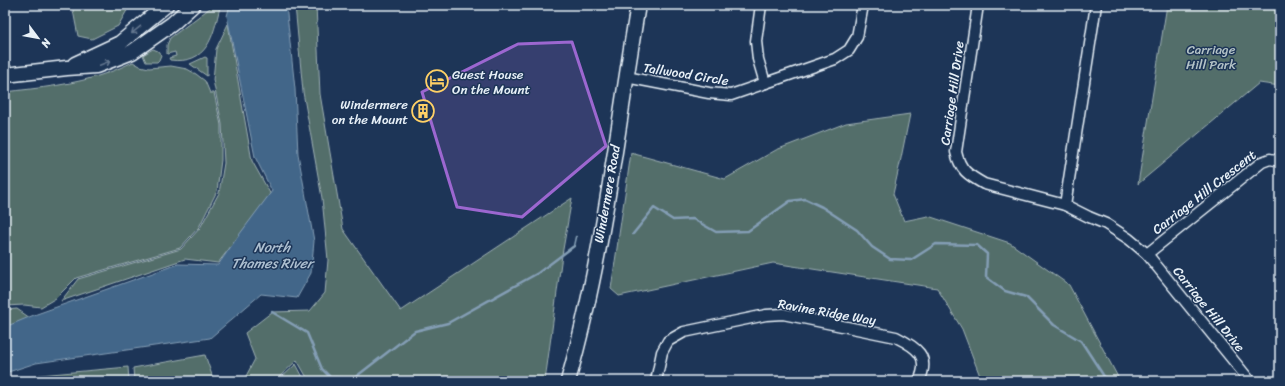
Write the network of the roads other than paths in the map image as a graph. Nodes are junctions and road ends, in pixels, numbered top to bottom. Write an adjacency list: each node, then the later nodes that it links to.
1 (166, 5): 8 (main road, one-way to 8)
2 (193, 5): 8 (main road, one-way to 2)
3 (638, 5): 10 (main road, Windermere Road)
4 (761, 5): 11 (street)
5 (863, 5): 11 (street, Tallwood Circle)
6 (978, 5): 13 (street, Carriage Hill Drive)
7 (1096, 5): 13 (street)
8 (67, 68): 9 (main road)
9 (5, 75)
10 (626, 77): 11 (street, Tallwood Circle); 15 (main road, Windermere Road)
11 (765, 84)
12 (1280, 161): 14 (street, Carriage Hill Crescent)
13 (1065, 205): 14 (street, Carriage Hill Drive)
14 (1147, 254): 18 (street, Carriage Hill Drive)
15 (568, 381)
16 (656, 381): 17 (street, Ravine Ridge Way)
17 (919, 381)
18 (1250, 381)

